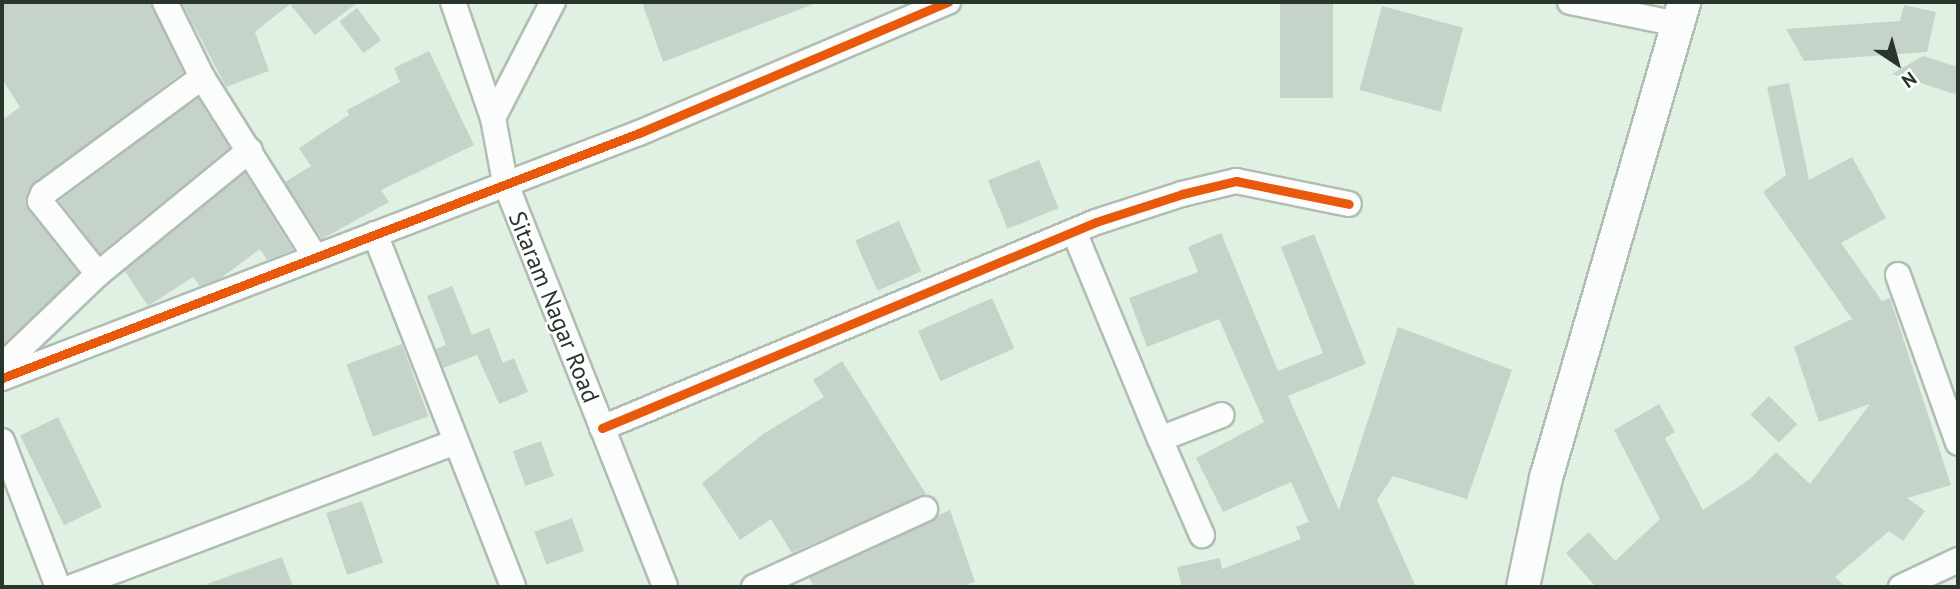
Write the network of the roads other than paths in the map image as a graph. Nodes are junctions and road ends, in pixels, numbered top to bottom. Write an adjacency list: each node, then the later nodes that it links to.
1 (165, 2): 7 (street)
2 (453, 2): 8 (street, Sitaram Nagar Road)
3 (553, 2): 8 (street)
4 (948, 2): 10 (street)
5 (1570, 2): 6 (street)
6 (1680, 13): 33 (street)
7 (202, 78): 9 (street); 15 (street)
8 (494, 118): 10 (street, Sitaram Nagar Road)
9 (250, 150): 14 (street); 15 (street)
10 (505, 182): 12 (street); 20 (street, Sitaram Nagar Road)
11 (1349, 204): 13 (street)
12 (375, 234): 14 (street); 23 (street)
13 (1075, 234): 20 (street); 21 (street)
14 (314, 256): 18 (street)
15 (99, 274): 17 (street)
16 (1898, 275): 24 (street)
17 (2, 366)
18 (2, 378)
19 (1222, 415): 21 (street)
20 (602, 428): 31 (street, Sitaram Nagar Road)
21 (1160, 439): 26 (street)
22 (2, 441): 29 (street)
23 (456, 442): 28 (street); 30 (street)
24 (1958, 443)
25 (925, 509): 32 (street)
26 (1202, 534)
27 (1958, 560): 34 (street)
28 (509, 586)
29 (58, 587)
30 (72, 587)
31 (665, 587)
32 (754, 587)
33 (1523, 587)
34 (1901, 587)

